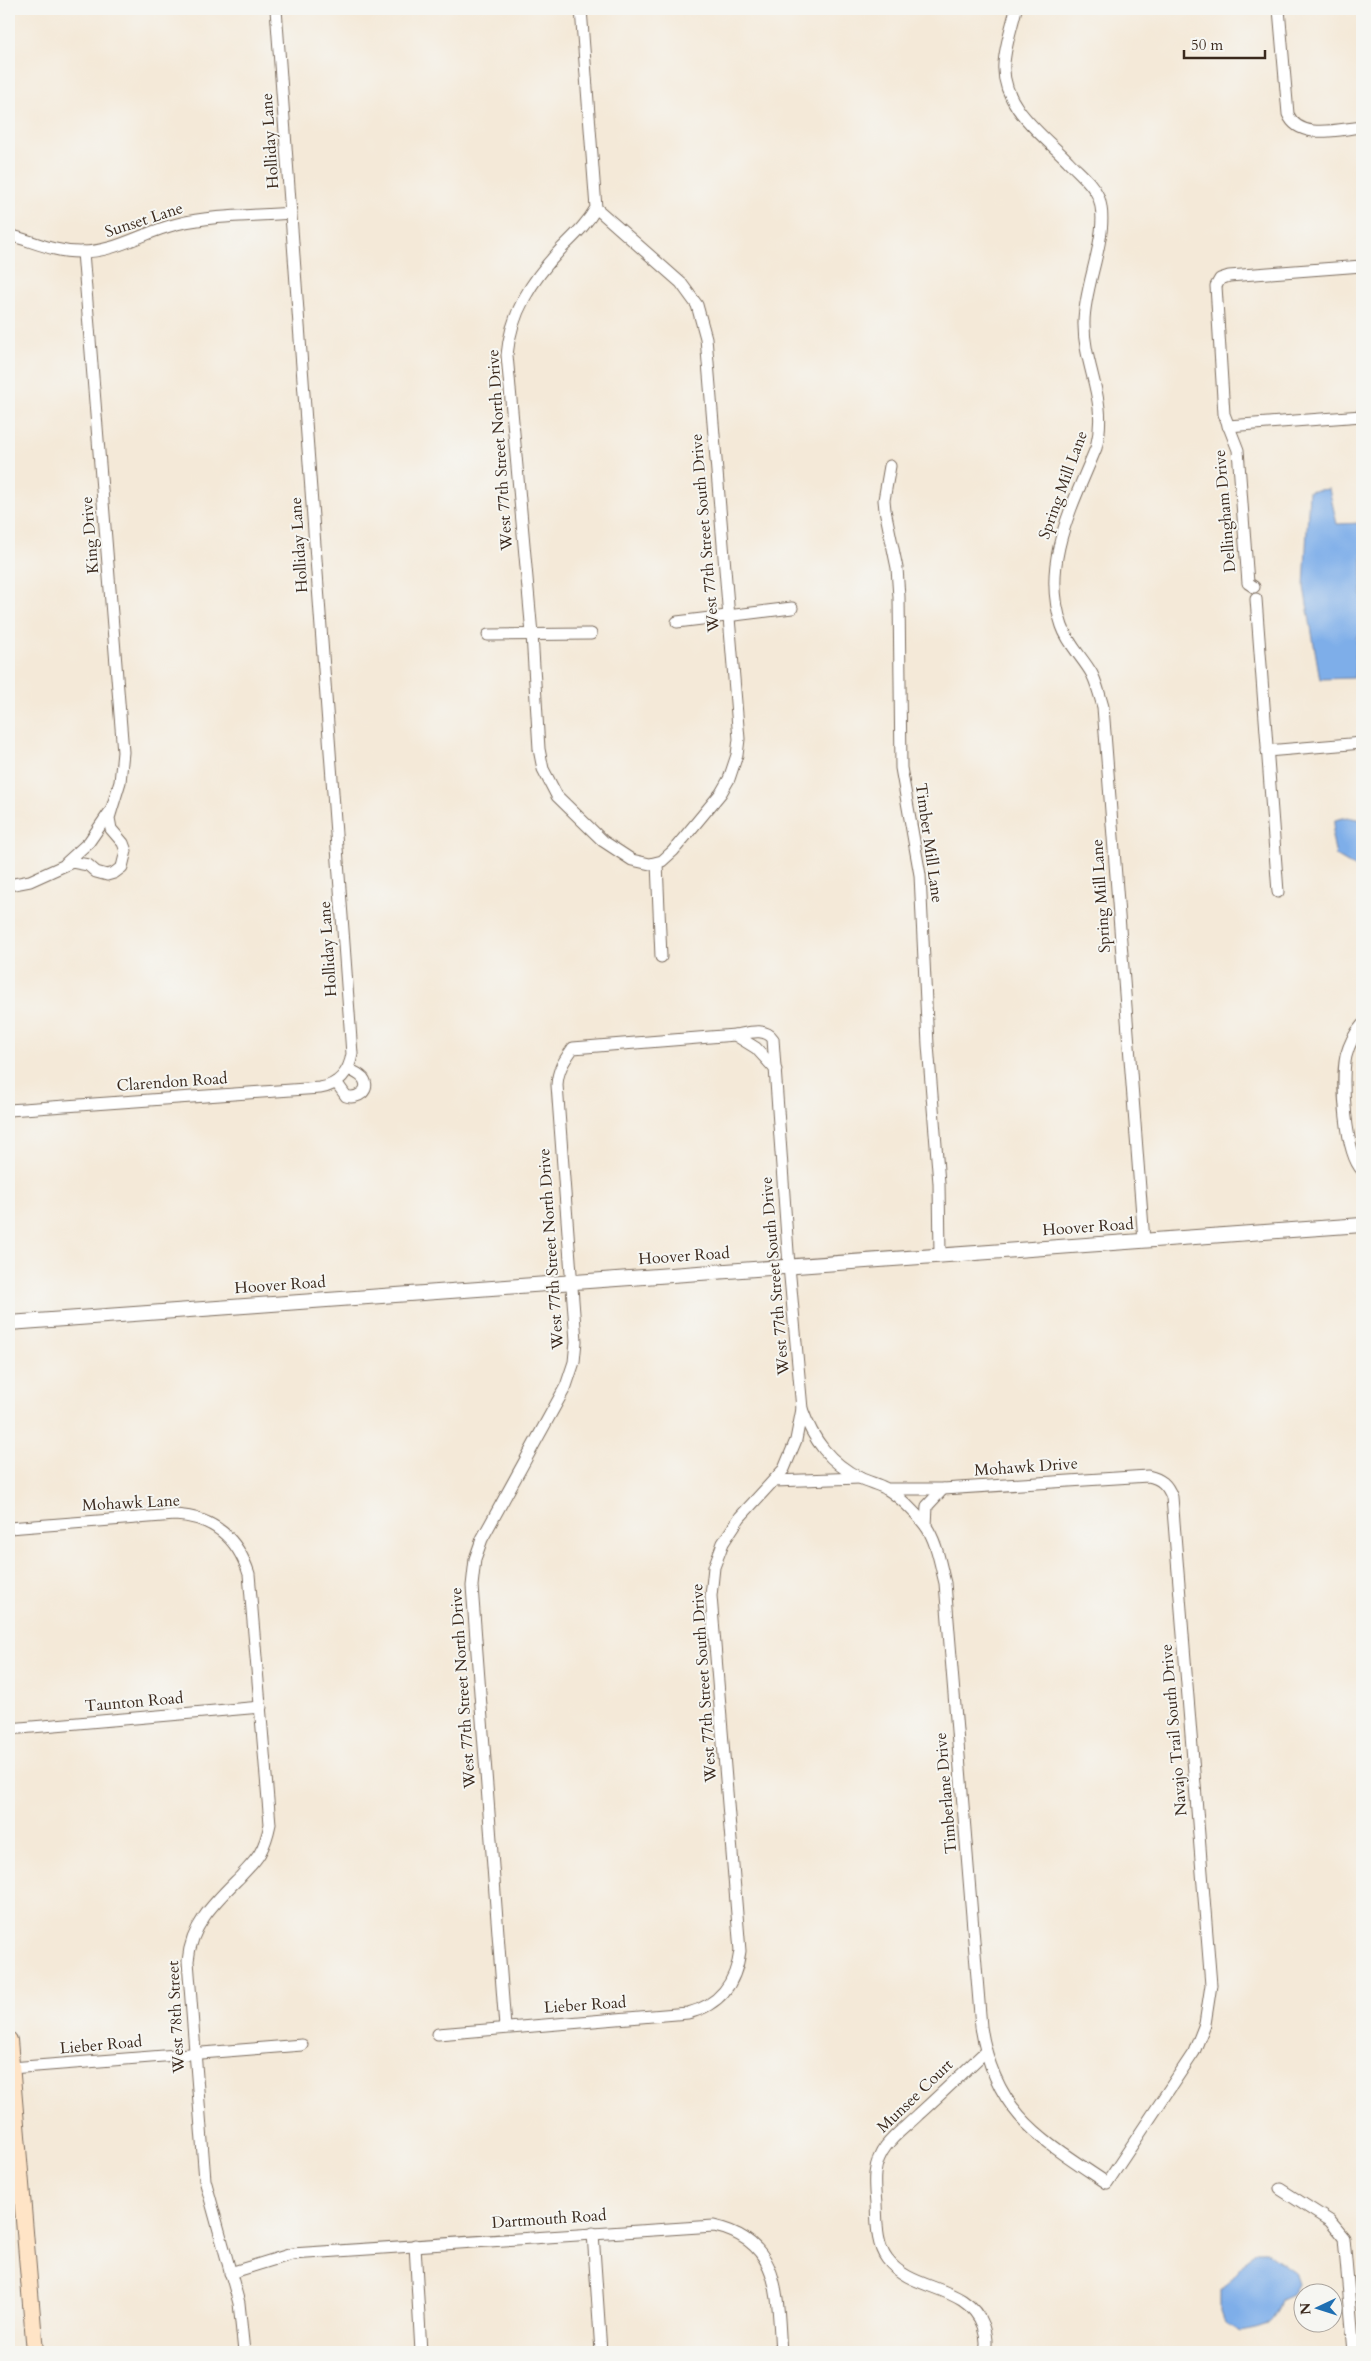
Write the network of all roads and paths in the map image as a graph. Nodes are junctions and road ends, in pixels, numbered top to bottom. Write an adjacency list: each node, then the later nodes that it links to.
1 (276, 9): 7 (street, Holliday Lane)
2 (581, 9): 6 (street)
3 (1016, 9): 37 (street, Spring Mill Lane)
4 (1279, 9): 5 (street)
5 (1362, 127)
6 (596, 208): 17 (street, West 77th Street South Drive); 20 (street, West 77th Street North Drive)
7 (291, 213): 9 (street, Sunset Lane); 33 (street, Holliday Lane)
8 (9, 235): 9 (street, Sunset Lane)
9 (83, 252): 24 (street, King Drive)
10 (1362, 266): 12 (street, Dellingham Drive)
11 (1362, 416): 12 (street)
12 (1228, 426): 14 (street, Dellingham Drive)
13 (890, 466): 38 (street, Timber Mill Lane)
14 (1254, 587)
15 (1256, 599): 23 (street)
16 (792, 608): 17 (street)
17 (728, 615): 18 (street); 26 (street, West 77th Street South Drive)
18 (677, 622)
19 (488, 634): 20 (street)
20 (532, 634): 21 (street); 26 (street, West 77th Street North Drive)
21 (591, 634)
22 (1362, 743): 23 (street)
23 (1267, 751): 28 (street)
24 (109, 812): 25 (street, King Drive); 25 (street)
25 (66, 863): 27 (street, King Drive)
26 (653, 864): 29 (street)
27 (9, 885)
28 (1278, 892)
29 (661, 957)
30 (1362, 1025): 35 (street)
31 (735, 1035): 32 (street); 32 (street, West 77th Street South Drive); 40 (street, West 77th Street North Drive)
32 (776, 1070): 39 (street, West 77th Street South Drive)
33 (342, 1076): 33 (street); 34 (street, Clarendon Road)
34 (9, 1110)
35 (1362, 1170)
36 (1362, 1225): 37 (street, Hoover Road)
37 (1144, 1241): 38 (street, Hoover Road)
38 (940, 1255): 39 (street, Hoover Road)
39 (789, 1266): 40 (street, Hoover Road); 42 (street, West 77th Street South Drive)
40 (571, 1282): 41 (street, Hoover Road); 54 (street, West 77th Street North Drive)
41 (9, 1322)
42 (802, 1409): 43 (street, Timberlane Drive); 44 (street, West 77th Street South Drive)
43 (860, 1478): 44 (street); 46 (street, Timberlane Drive)
44 (774, 1481): 53 (street, West 77th Street South Drive)
45 (1166, 1484): 47 (street, Mohawk Drive); 61 (street, Navajo Trail South Drive)
46 (886, 1489): 47 (street, Mohawk Drive); 48 (street, Timberlane Drive)
47 (943, 1489): 48 (street)
48 (926, 1526): 58 (street, Timberlane Drive)
49 (9, 1528): 50 (street, Mohawk Lane)
50 (242, 1553): 51 (street, West 78th Street)
51 (261, 1707): 52 (street, Taunton Road); 59 (street, West 78th Street)
52 (9, 1729)
53 (728, 1989): 54 (street, Lieber Road)
54 (505, 2027): 55 (street, Lieber Road)
55 (438, 2034)
56 (9, 2040): 60 (main road)
57 (302, 2045): 59 (street, Lieber Road)
58 (985, 2052): 61 (street, Timberlane Drive); 72 (street, Munsee Court)
59 (194, 2053): 60 (street, Lieber Road); 66 (street, West 78th Street)
60 (11, 2068): 62 (main road)
61 (1108, 2182)
62 (15, 2185): 67 (main road)
63 (1280, 2189): 73 (street)
64 (593, 2233): 65 (street, Dartmouth Road); 70 (street); 71 (street, Dartmouth Road)
65 (415, 2245): 66 (street, Dartmouth Road); 69 (street)
66 (230, 2272): 68 (street, West 78th Street)
67 (34, 2352)
68 (244, 2352)
69 (421, 2352)
70 (601, 2352)
71 (781, 2352)
72 (985, 2352)
73 (1354, 2352)

